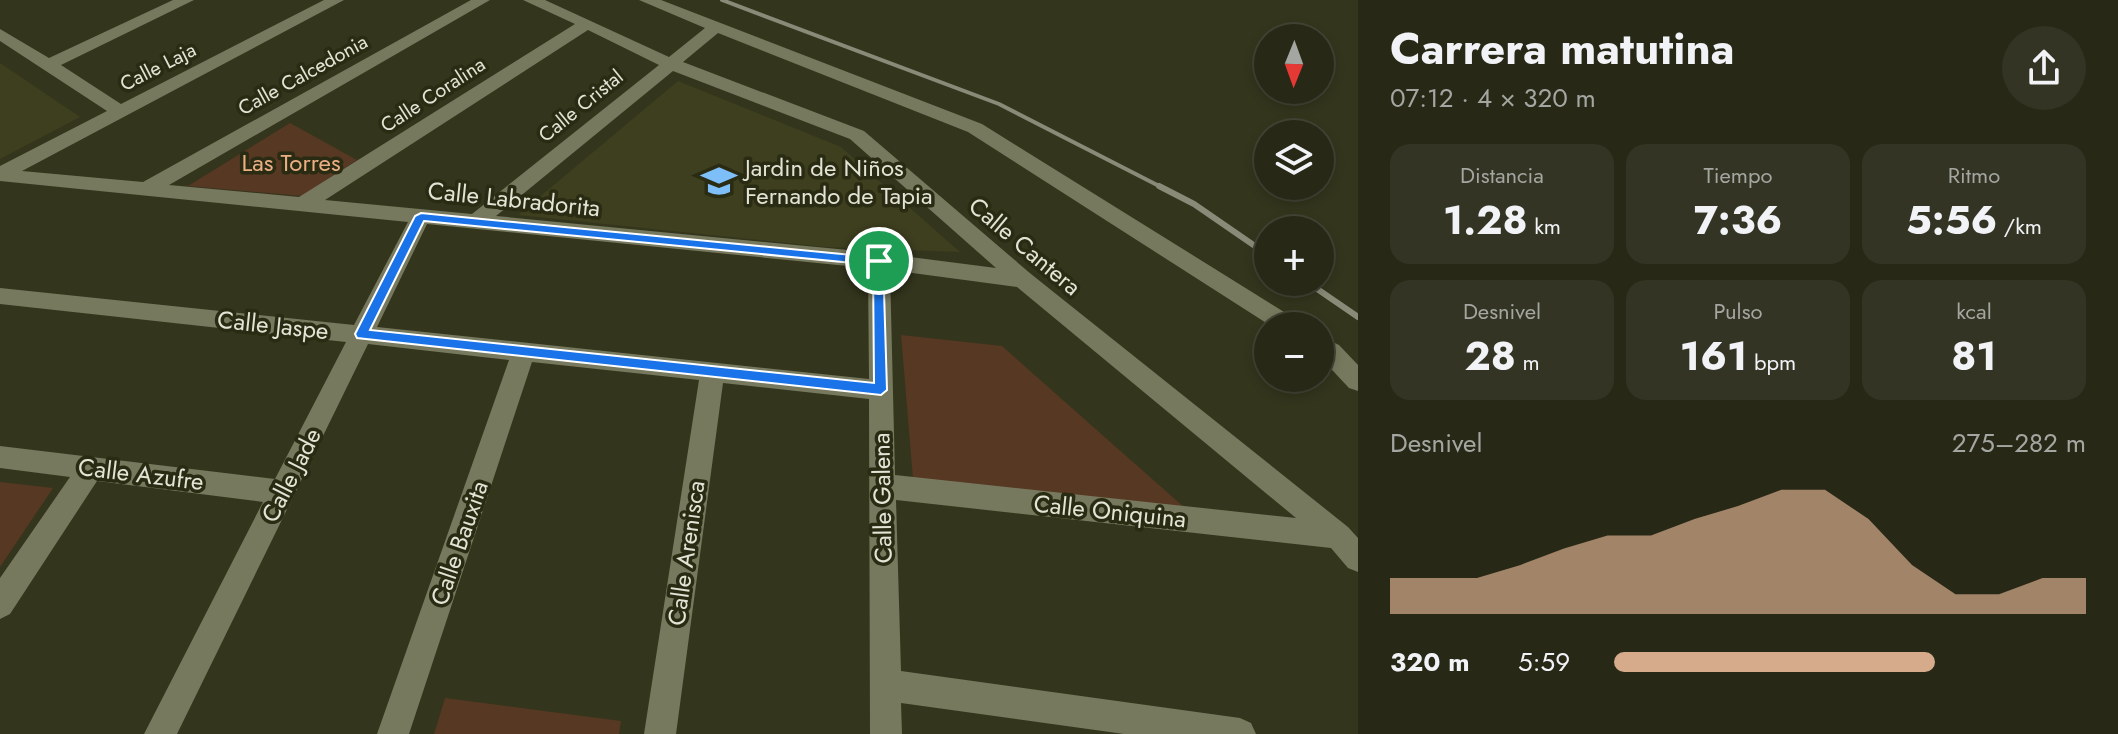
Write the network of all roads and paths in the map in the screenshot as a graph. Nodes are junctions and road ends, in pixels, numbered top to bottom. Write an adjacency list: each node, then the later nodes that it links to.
1 (138, 0): 7 (street)
2 (186, 0): 7 (street)
3 (336, 0): 13 (street, Calle Laja)
4 (482, 0): 15 (street, Calle Calcedonia)
5 (531, 0): 8 (street, Calle Cantera)
6 (647, 0): 9 (street)
7 (161, 12): 12 (street)
8 (587, 23): 11 (street, Calle Cantera); 16 (street, Calle Coralina)
9 (716, 27): 11 (street, Calle Cristal); 22 (street)
10 (0, 34): 12 (street)
11 (669, 63): 18 (street, Calle Cristal); 20 (street, Calle Cantera)
12 (48, 65): 13 (street)
13 (120, 111): 14 (street, Calle Laja)
14 (0, 174): 15 (street, Calle Labradorita)
15 (146, 189): 16 (street, Calle Labradorita)
16 (302, 205): 17 (street, Calle Labradorita)
17 (421, 216): 18 (street, Calle Labradorita); 23 (street, Calle Jade)
18 (476, 222): 19 (street, Calle Labradorita)
19 (879, 261): 20 (street, Calle Labradorita); 28 (street, Calle Galena)
20 (1023, 280): 33 (street, Calle Cantera)
21 (0, 296): 23 (street, Calle Jaspe)
22 (1267, 312)
23 (361, 334): 24 (street, Calle Jaspe); 32 (street, Calle Jade)
24 (524, 352): 26 (street, Calle Jaspe); 38 (street, Calle Bauxita)
25 (1334, 355): 27 (street)
26 (712, 372): 28 (street, Calle Jaspe); 39 (street, Calle Arenisca)
27 (1358, 381)
28 (881, 390): 31 (street, Calle Galena)
29 (0, 457): 30 (street, Calle Azufre)
30 (91, 468): 32 (street, Calle Azufre); 35 (street)
31 (883, 486): 33 (street, Calle Oniquina); 36 (street, Calle Galena)
32 (282, 492): 37 (street, Calle Jade)
33 (1338, 536): 34 (street, Calle Cantera)
34 (1358, 558)
35 (0, 604)
36 (885, 685): 40 (street, Calle Galena); 41 (street)
37 (160, 734)
38 (393, 734)
39 (660, 734)
40 (886, 734)
41 (1240, 734)

